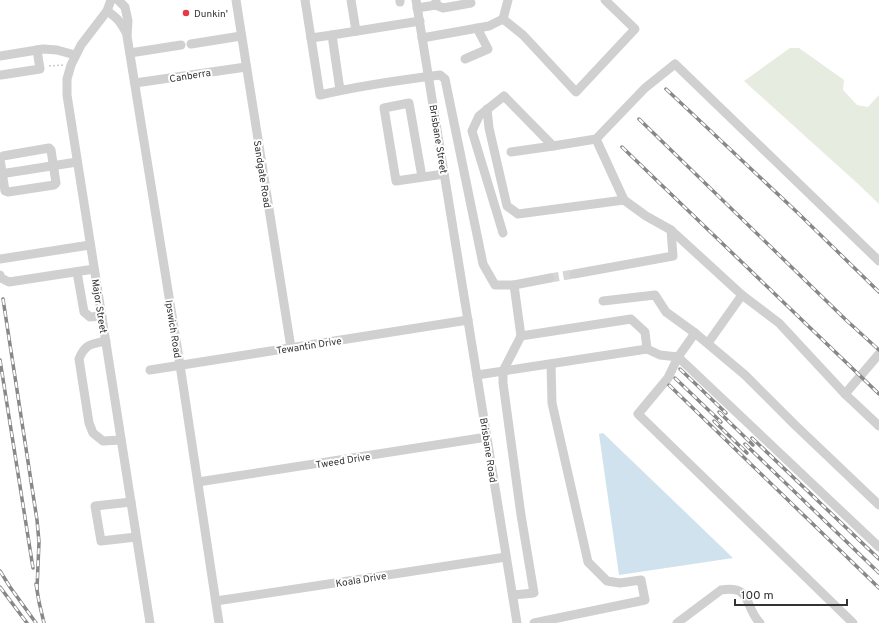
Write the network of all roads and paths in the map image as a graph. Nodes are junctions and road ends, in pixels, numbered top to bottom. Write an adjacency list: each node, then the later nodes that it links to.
1 (111, 0): 11 (street, Major Street)
2 (118, 0): 17 (street, Ipswich Road)
3 (236, 0): 18 (street, Sandgate Road)
4 (305, 0): 19 (street)
5 (351, 0): 15 (street)
6 (508, 0): 12 (street)
7 (605, 0): 12 (street)
8 (436, 2): 9 (street); 10 (street)
9 (471, 3)
10 (417, 4): 13 (street, Brisbane Street)
11 (107, 11): 17 (street, Ipswich Road); 25 (street, Major Street)
12 (503, 19): 14 (street)
13 (420, 21): 15 (street); 20 (street, Brisbane Street)
14 (477, 28): 20 (street); 27 (street)
15 (356, 31): 16 (street)
16 (332, 35): 19 (street); 34 (street)
17 (127, 36): 24 (street, Ipswich Road)
18 (241, 36): 21 (street); 29 (street, Sandgate Road)
19 (311, 38): 34 (street)
20 (422, 38): 32 (street, Brisbane Street)
21 (191, 44)
22 (182, 45): 24 (street)
23 (37, 50): 25 (street); 26 (street); 30 (street)
24 (130, 53): 33 (street, Ipswich Road)
25 (75, 55): 28 (street, Major Street)
26 (0, 56)
27 (465, 59)
28 (70, 65): 30 (path); 40 (street, Major Street)
29 (246, 66): 33 (street, Canberra); 66 (street, Sandgate Road)
30 (40, 68): 31 (street)
31 (1, 75)
32 (429, 77): 34 (street); 43 (street, Brisbane Street); 57 (street)
33 (135, 83): 71 (street, Ipswich Road)
34 (340, 90)
35 (487, 109): 37 (street); 45 (street); 47 (street)
36 (596, 139): 37 (street); 45 (street); 50 (street)
37 (553, 146): 38 (street)
38 (510, 152)
39 (0, 159): 41 (street); 42 (street)
40 (77, 162): 41 (street); 48 (street, Major Street)
41 (54, 166): 42 (street); 42 (street)
42 (1, 174)
43 (444, 174): 44 (street); 55 (street, Brisbane Street)
44 (422, 177): 44 (street)
45 (624, 200): 46 (street)
46 (671, 230): 53 (street); 58 (street)
47 (503, 233)
48 (90, 245): 49 (street); 51 (street, Major Street)
49 (0, 259)
50 (879, 261)
51 (94, 269): 52 (street); 60 (street, Major Street)
52 (77, 272): 54 (street); 60 (street)
53 (574, 274)
54 (0, 275)
55 (461, 277): 61 (street, Brisbane Road)
56 (550, 278): 57 (street)
57 (514, 285): 63 (street)
58 (742, 295): 65 (street); 75 (street)
59 (602, 301): 62 (street)
60 (102, 316): 64 (street, Major Street)
61 (468, 320): 66 (street, Tewantin Drive); 74 (street, Brisbane Road)
62 (695, 333): 65 (street); 69 (street)
63 (521, 336): 67 (street); 73 (street)
64 (106, 341): 78 (street, Major Street); 78 (street)
65 (708, 343): 81 (street)
66 (291, 348): 71 (street, Tewantin Drive)
67 (647, 349): 69 (street); 70 (street)
68 (879, 354): 75 (street)
69 (678, 358): 83 (street); 94 (street)
70 (551, 364): 73 (street); 87 (street)
71 (180, 365): 72 (street, Tewantin Drive); 79 (street, Ipswich Road)
72 (150, 370)
73 (503, 371): 74 (street); 85 (street)
74 (477, 375): 77 (street, Brisbane Road)
75 (845, 394): 76 (street)
76 (879, 426)
77 (487, 437): 79 (street, Tweed Drive); 84 (street, Brisbane Road)
78 (121, 440): 80 (street, Major Street)
79 (198, 482): 86 (street, Ipswich Road)
80 (131, 502): 82 (street, Major Street); 82 (street)
81 (879, 505)
82 (136, 537): 88 (street, Major Street)
83 (879, 547)
84 (506, 557): 85 (street, Brisbane Road); 86 (street, Koala Drive)
85 (513, 595): 90 (street, Brisbane Road)
86 (216, 601): 89 (street, Ipswich Road)
87 (559, 621): 91 (street)
88 (150, 623)
89 (219, 623)
90 (517, 623)
91 (534, 623)
92 (677, 623): 93 (street)
93 (760, 623)
94 (853, 623)

